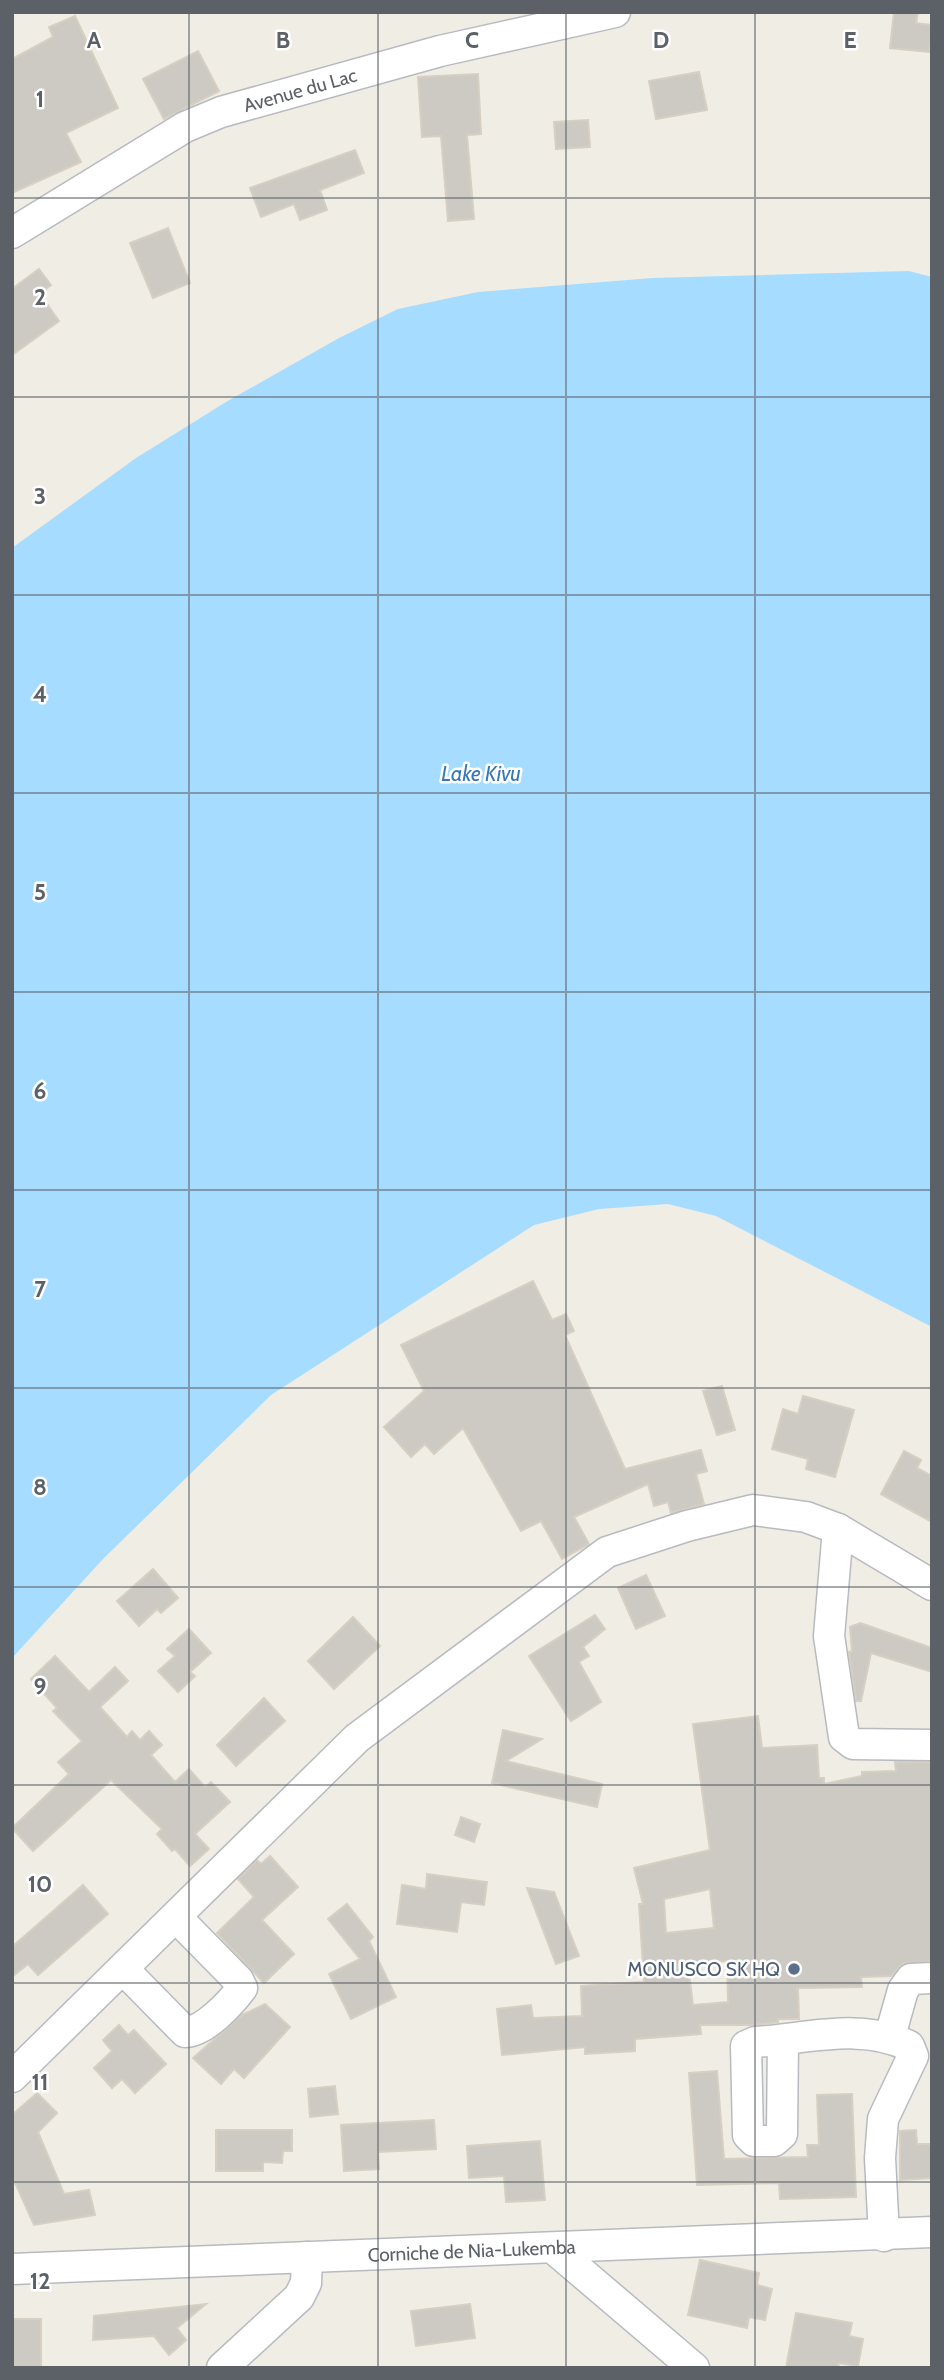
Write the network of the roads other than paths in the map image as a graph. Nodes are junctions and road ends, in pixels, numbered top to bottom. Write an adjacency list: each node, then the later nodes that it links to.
1 (615, 12): 2 (street, Avenue du Lac)
2 (12, 233)
3 (838, 1529): 4 (street); 5 (street); 6 (street)
4 (932, 1585)
5 (932, 1745)
6 (177, 1918): 7 (street); 7 (street)
7 (123, 1969): 11 (street)
8 (932, 1978): 9 (street)
9 (890, 2036): 10 (street); 13 (street)
10 (783, 2040)
11 (12, 2077)
12 (932, 2232): 13 (street, Corniche de Nia-Lukemba)
13 (884, 2236): 14 (street, Corniche de Nia-Lukemba)
14 (553, 2248): 15 (street, Corniche de Nia-Lukemba); 18 (street)
15 (307, 2257): 16 (street, Corniche de Nia-Lukemba); 17 (street)
16 (12, 2269)
17 (222, 2368)
18 (694, 2368)

